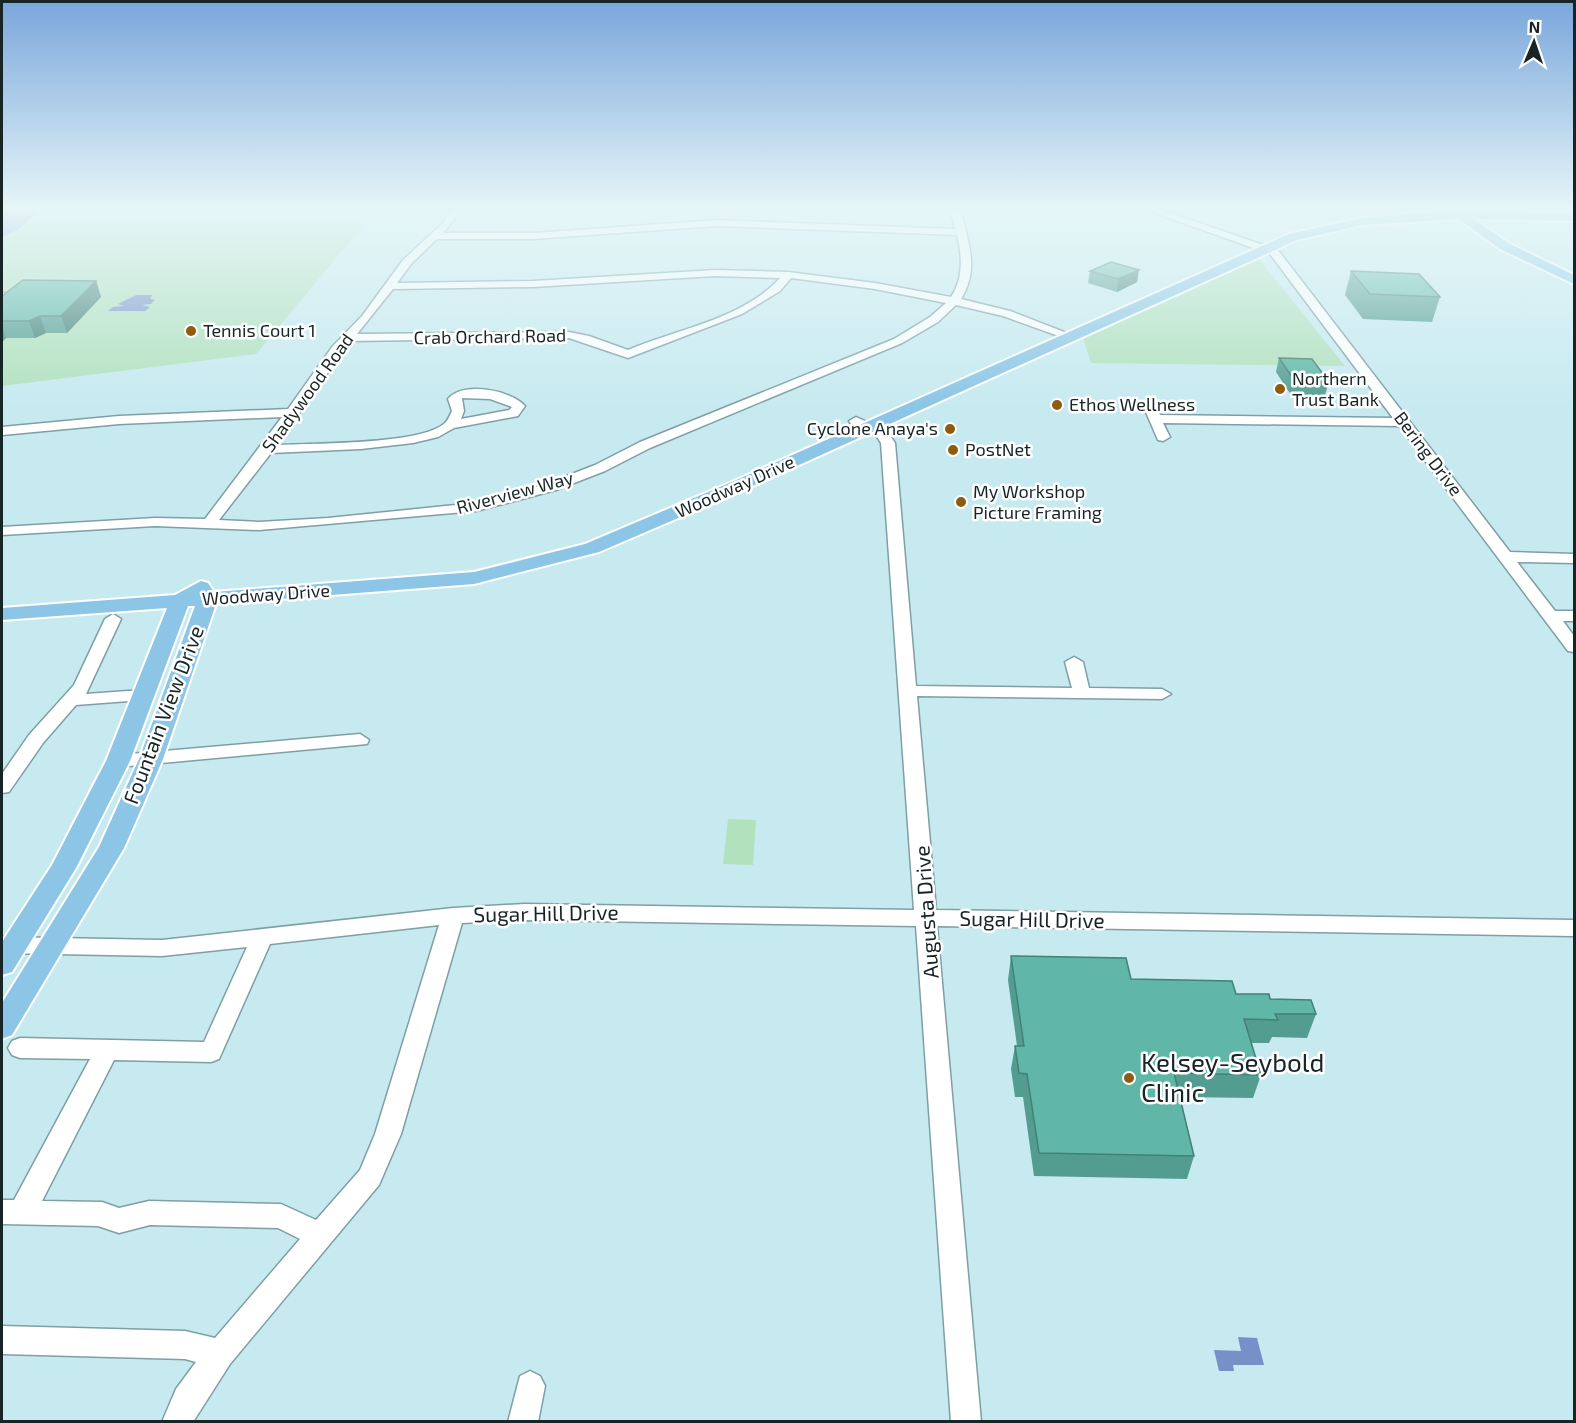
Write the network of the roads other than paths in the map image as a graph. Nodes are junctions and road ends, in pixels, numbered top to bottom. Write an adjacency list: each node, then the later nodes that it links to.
1 (398, 275): 8 (street, Shadywood Road)
2 (676, 275): 8 (street)
3 (788, 275): 13 (street, Crab Orchard Road)
4 (791, 275): 10 (street)
5 (967, 275): 10 (street)
6 (1193, 275): 12 (main road, Woodway Drive)
7 (1292, 275): 15 (street, Bering Drive)
8 (391, 286): 13 (street, Shadywood Road)
9 (2, 295): 11 (street)
10 (954, 301): 12 (street); 21 (street, Riverview Way)
11 (2, 305)
12 (1064, 333): 16 (main road, Woodway Drive)
13 (347, 338): 14 (street, Shadywood Road)
14 (290, 413): 18 (street); 20 (street, Shadywood Road)
15 (1401, 418): 19 (street); 23 (street, Bering Drive)
16 (863, 424): 25 (main road, Woodway Drive); 34 (street, Augusta Drive)
17 (450, 425): 17 (street); 20 (street)
18 (2, 431)
19 (1163, 437)
20 (267, 449): 21 (street, Shadywood Road)
21 (208, 525): 22 (street, Riverview Way)
22 (2, 531)
23 (1507, 557): 24 (street); 29 (street, Bering Drive)
24 (1575, 558)
25 (204, 593): 26 (main road, Woodway Drive); 27 (main road, Woodway Drive); 40 (main road, Fountain View Drive)
26 (2, 601)
27 (180, 601): 28 (main road, Woodway Drive); 37 (main road, Fountain View Drive)
28 (2, 614)
29 (1552, 616): 30 (street); 32 (street, Bering Drive)
30 (1575, 616)
31 (113, 619): 38 (street)
32 (1575, 647)
33 (1074, 662): 35 (street)
34 (908, 691): 35 (street); 44 (street, Augusta Drive)
35 (1082, 693): 36 (street)
36 (1162, 694)
37 (142, 695): 38 (street); 41 (main road, Fountain View Drive)
38 (71, 700): 42 (street)
39 (360, 740): 40 (street)
40 (151, 759): 41 (street); 47 (main road, Fountain View Drive)
41 (117, 761): 48 (main road, Fountain View Drive)
42 (2, 787)
43 (453, 916): 44 (street, Sugar Hill Drive); 46 (street, Sugar Hill Drive); 53 (street, Sugar Hill Drive)
44 (928, 918): 45 (street, Sugar Hill Drive); 59 (street, Augusta Drive)
45 (1575, 928)
46 (263, 936): 47 (street, Sugar Hill Drive); 51 (street)
47 (51, 946): 48 (street, Sugar Hill Drive); 49 (main road, Fountain View Drive)
48 (5, 952)
49 (2, 1027)
50 (20, 1048): 51 (street)
51 (107, 1050): 52 (street)
52 (12, 1212): 53 (street)
53 (321, 1236): 55 (street, Sugar Hill Drive)
54 (2, 1340): 55 (street)
55 (220, 1354): 57 (street, Sugar Hill Drive)
56 (530, 1386): 58 (street)
57 (177, 1422)
58 (524, 1422)
59 (966, 1422)

